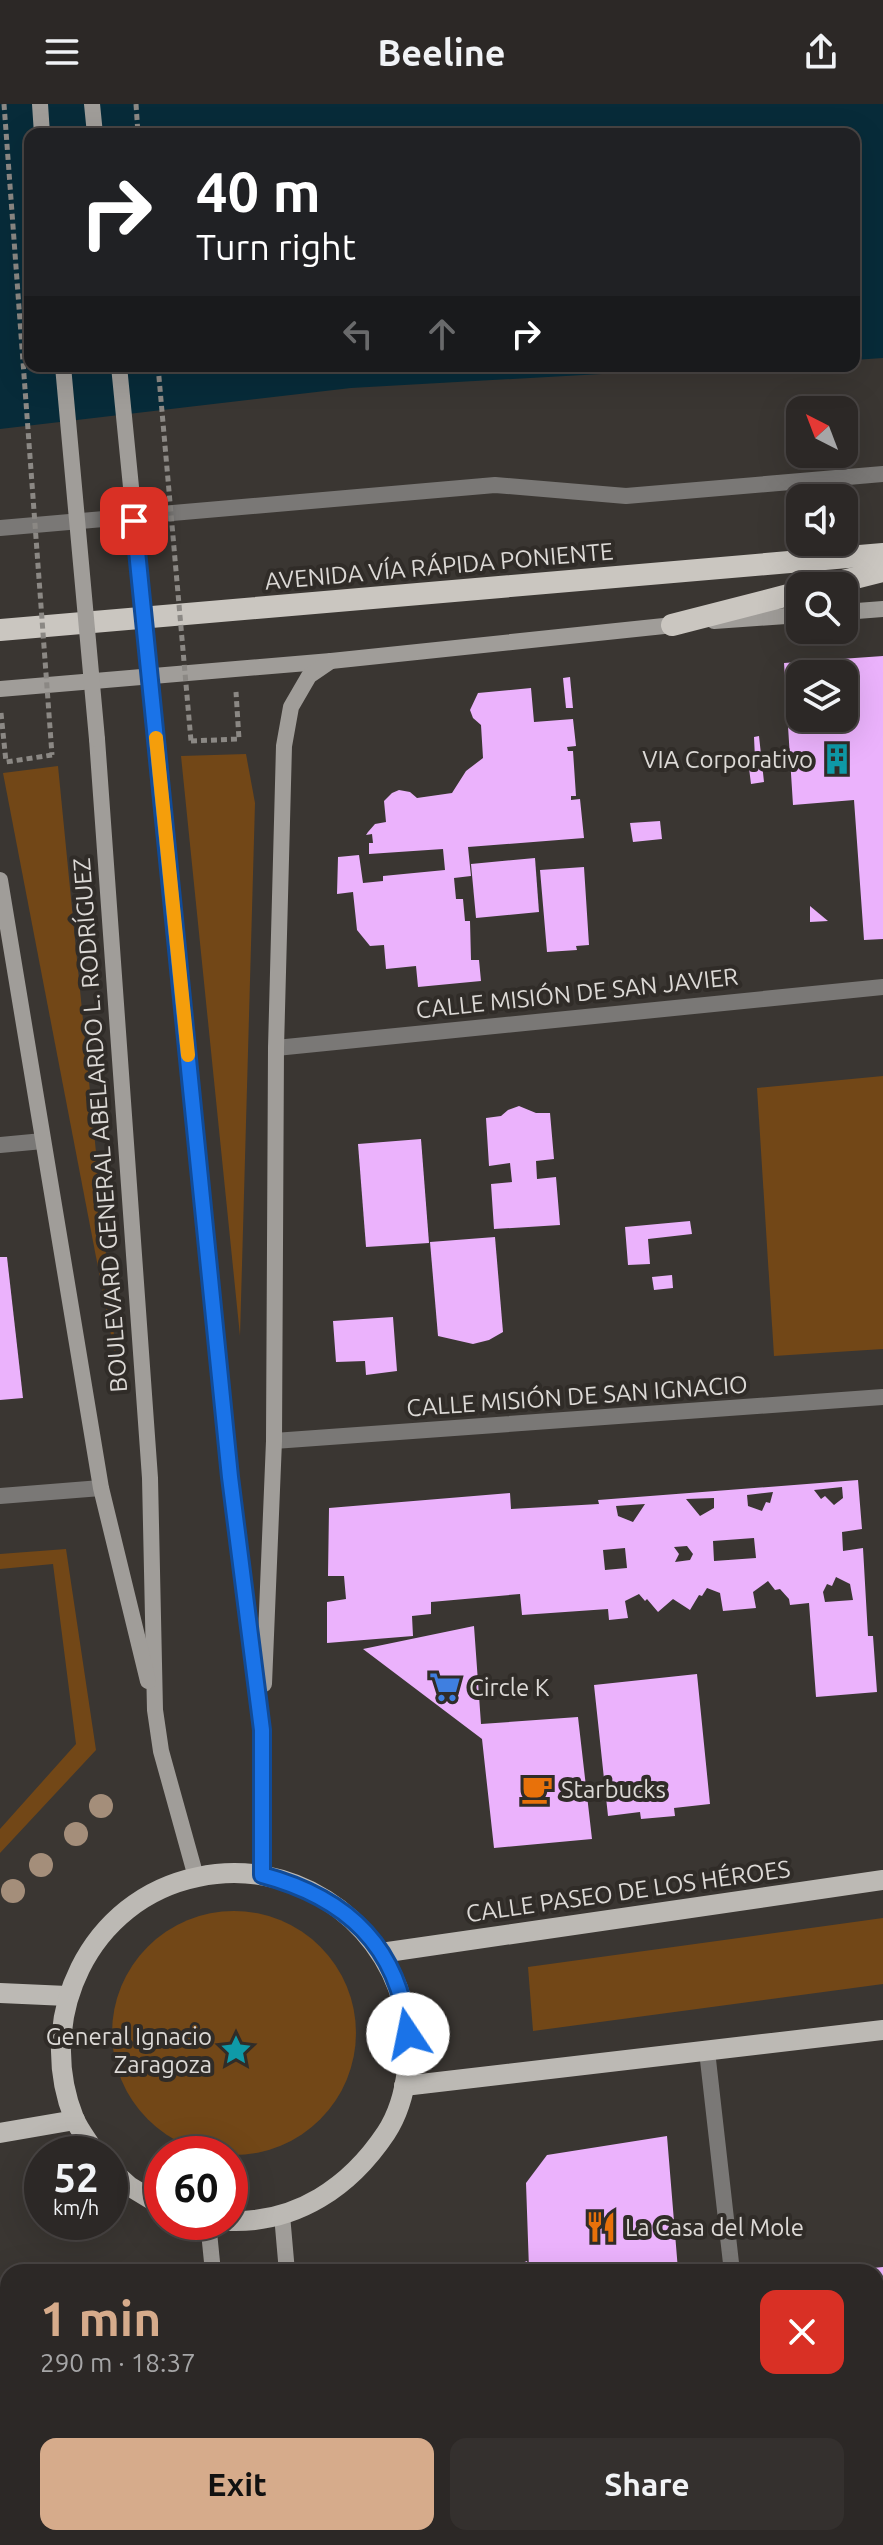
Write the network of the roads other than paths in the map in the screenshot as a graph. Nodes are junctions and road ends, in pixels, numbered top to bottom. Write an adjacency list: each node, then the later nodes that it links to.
1 (40, 104): 3 (main road)
2 (92, 104): 4 (main road)
3 (42, 128)
4 (94, 128)
5 (64, 372): 29 (main road, BOULEVARD GENERAL ABELARDO L. RODRÍGUEZ, bridge)
6 (120, 372): 30 (main road, bridge)
7 (883, 474): 8 (street)
8 (0, 528)
9 (883, 554): 17 (highway, AVENIDA VÍA RÁPIDA PONIENTE)
10 (883, 571): 11 (highway)
11 (858, 577)
12 (786, 596): 16 (highway)
13 (883, 609): 14 (main road)
14 (858, 611)
15 (786, 616): 16 (main road)
16 (672, 625): 18 (main road)
17 (0, 630)
18 (331, 661): 19 (main road); 22 (main road)
19 (0, 689)
20 (0, 880): 23 (main road)
21 (883, 987): 22 (street, CALLE MISIÓN DE SAN JAVIER)
22 (276, 1048): 26 (main road)
23 (43, 1141): 24 (street); 27 (main road)
24 (0, 1145)
25 (883, 1397): 26 (street, CALLE MISIÓN DE SAN IGNACIO)
26 (274, 1441): 30 (main road)
27 (101, 1488): 28 (street); 29 (main road)
28 (0, 1496)
29 (155, 1710): 32 (main road, BOULEVARD GENERAL ABELARDO L. RODRÍGUEZ)
30 (262, 1730): 31 (main road)
31 (262, 1875): 32 (main road); 34 (main road)
32 (196, 1877): 36 (main road)
33 (883, 1880): 34 (main road, CALLE PASEO DE LOS HÉROES)
34 (381, 1953): 39 (main road)
35 (0, 1993): 36 (main road)
36 (67, 1996): 40 (main road)
37 (883, 2030): 38 (main road)
38 (707, 2051): 39 (main road); 48 (street)
39 (404, 2086): 43 (main road)
40 (75, 2120): 41 (main road); 42 (main road)
41 (0, 2133)
42 (85, 2136)
43 (282, 2215): 44 (main road); 47 (main road)
44 (248, 2221)
45 (210, 2240): 46 (main road)
46 (212, 2264)
47 (286, 2264)
48 (731, 2264)

